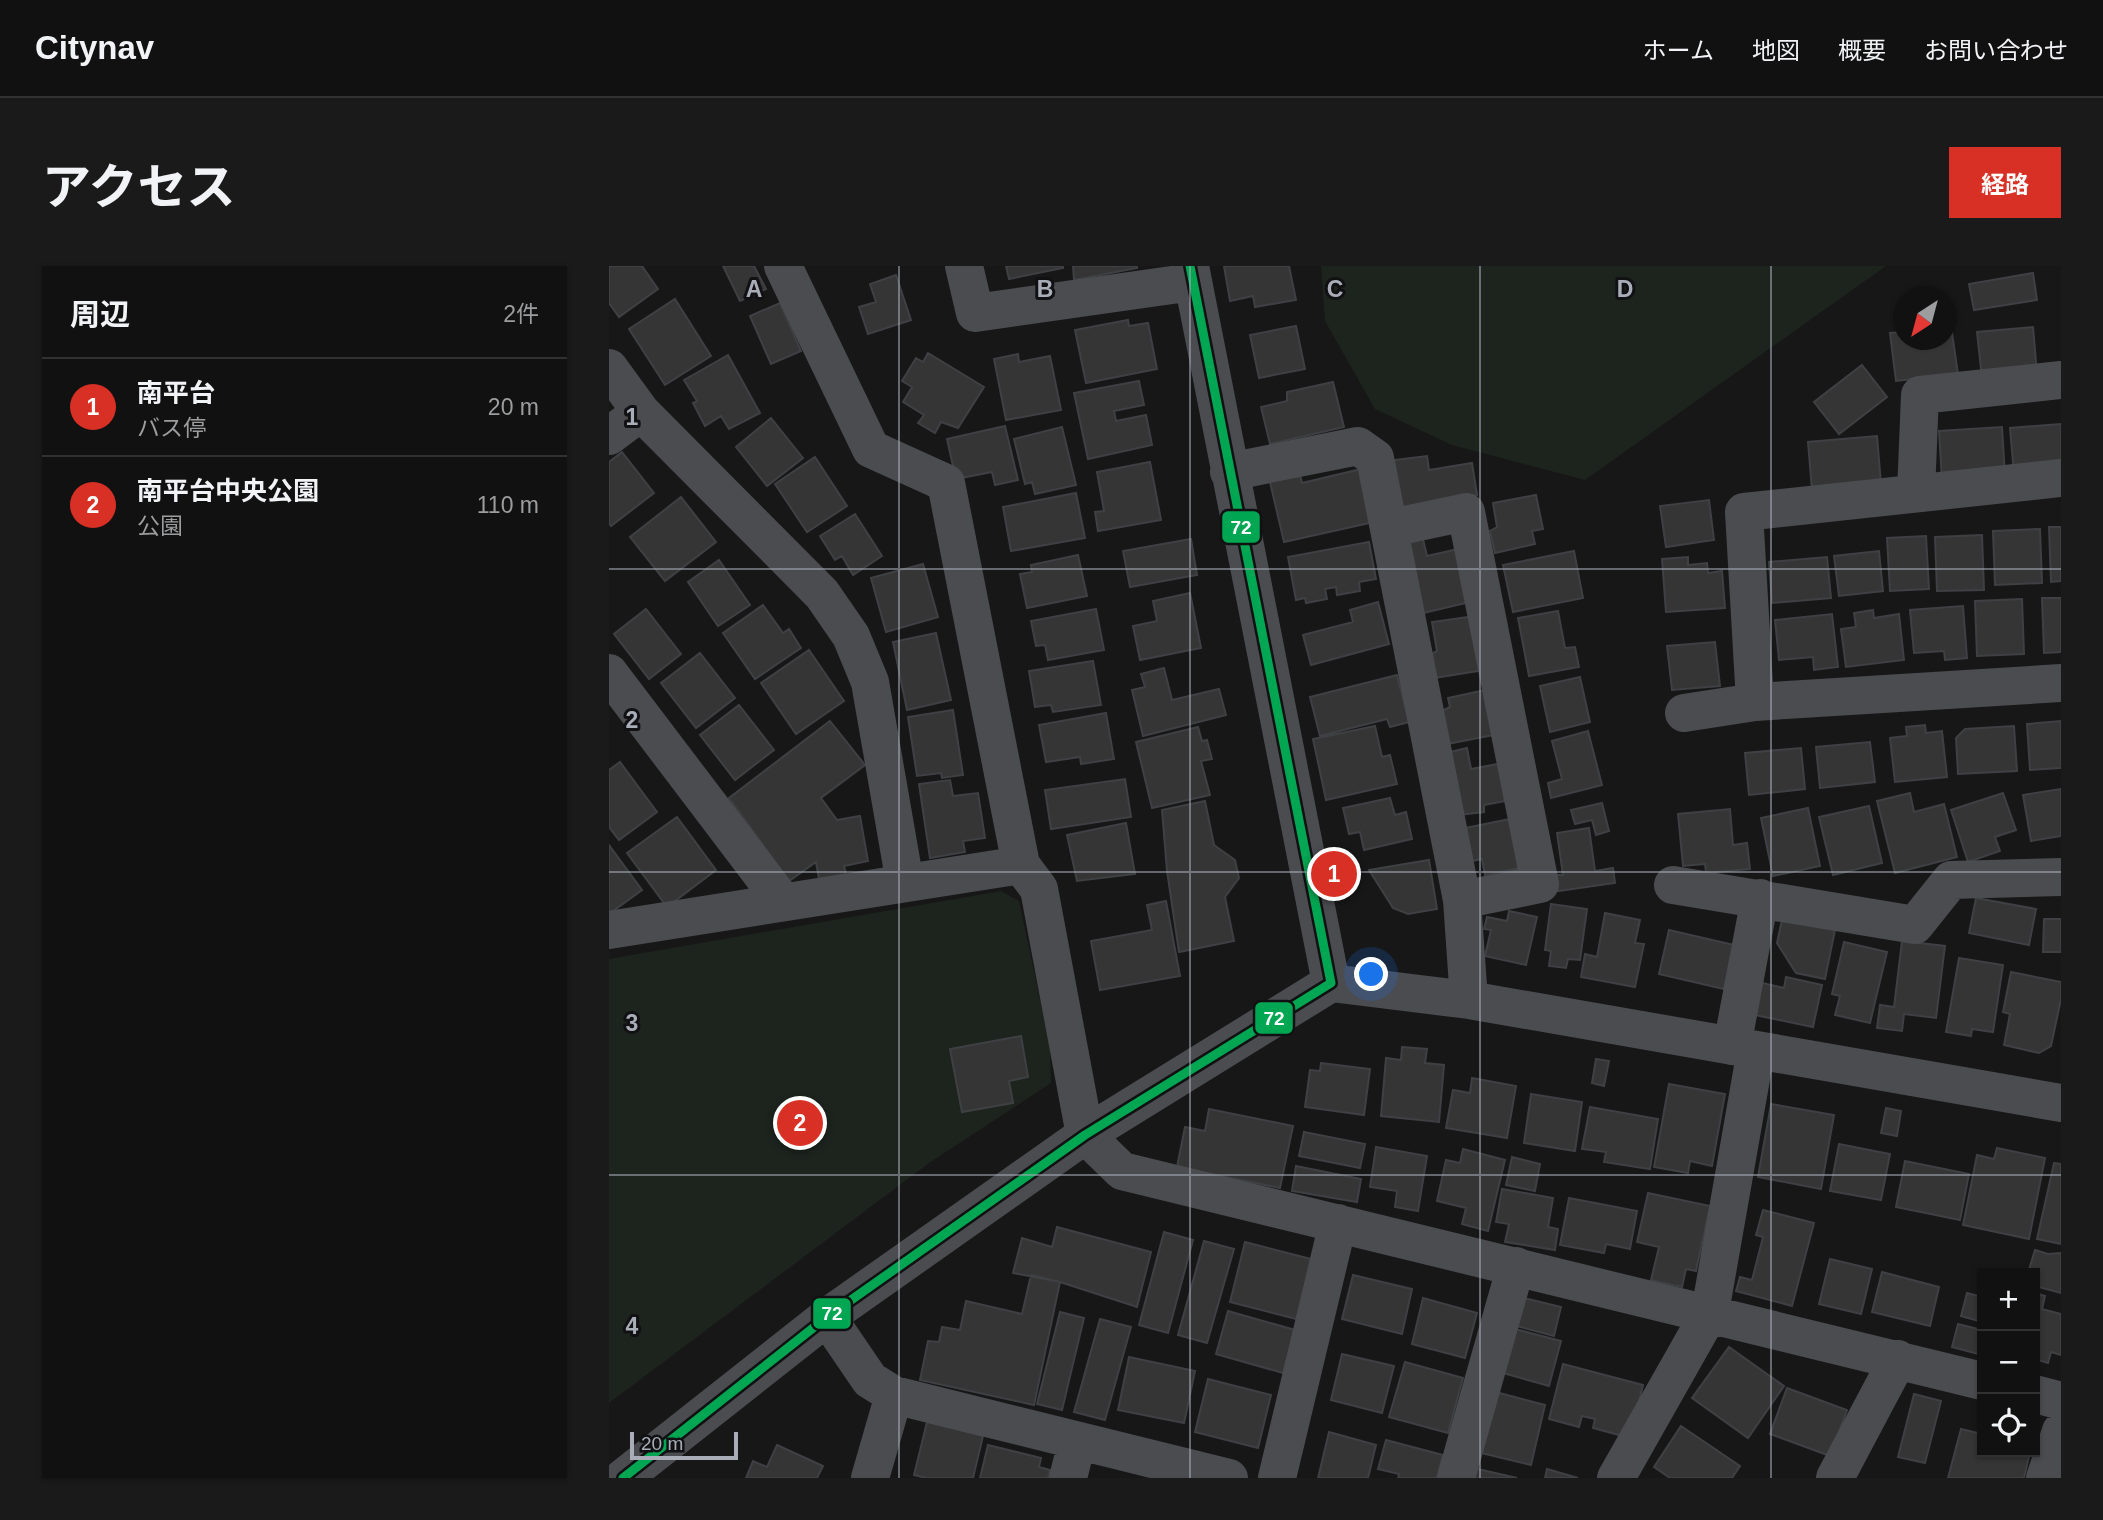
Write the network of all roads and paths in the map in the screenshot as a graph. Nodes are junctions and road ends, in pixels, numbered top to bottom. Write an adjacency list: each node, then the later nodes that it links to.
1 (783, 266): 16 (street)
2 (964, 266): 3 (street)
3 (1191, 274): 8 (street)
4 (609, 369): 6 (street)
5 (2061, 380): 10 (street)
6 (641, 412): 7 (street); 18 (street)
7 (609, 436)
8 (1229, 472): 11 (street); 24 (street)
9 (2061, 478): 10 (street)
10 (1916, 493): 14 (street)
11 (1391, 528): 21 (street); 21 (street)
12 (609, 673): 22 (street)
13 (2061, 682): 14 (street)
14 (1755, 702): 15 (street)
15 (1684, 713)
16 (1021, 865): 18 (street); 28 (street)
17 (2061, 877): 20 (street)
18 (905, 883): 22 (street)
19 (1673, 885): 20 (street)
20 (1761, 898): 26 (street)
21 (1462, 900): 25 (street)
22 (782, 901): 23 (street)
23 (609, 930)
24 (1331, 983): 25 (street); 28 (street)
25 (1469, 1000): 26 (street)
26 (1744, 1048): 27 (street); 31 (street)
27 (2061, 1102)
28 (1084, 1135): 29 (street); 32 (street)
29 (1338, 1223): 30 (street); 43 (street)
30 (1516, 1266): 31 (street); 44 (street)
31 (1710, 1312): 33 (street); 45 (street)
32 (827, 1317): 35 (street); 40 (street)
33 (1898, 1359): 34 (street); 46 (street)
34 (1977, 1380)
35 (894, 1395): 39 (street); 41 (street)
36 (2040, 1395): 37 (street)
37 (2061, 1401)
38 (2061, 1431): 47 (street)
39 (1073, 1460): 42 (street)
40 (623, 1478)
41 (870, 1478)
42 (1229, 1478)
43 (1277, 1478)
44 (1456, 1478)
45 (1616, 1478)
46 (1835, 1478)
47 (2045, 1478)

